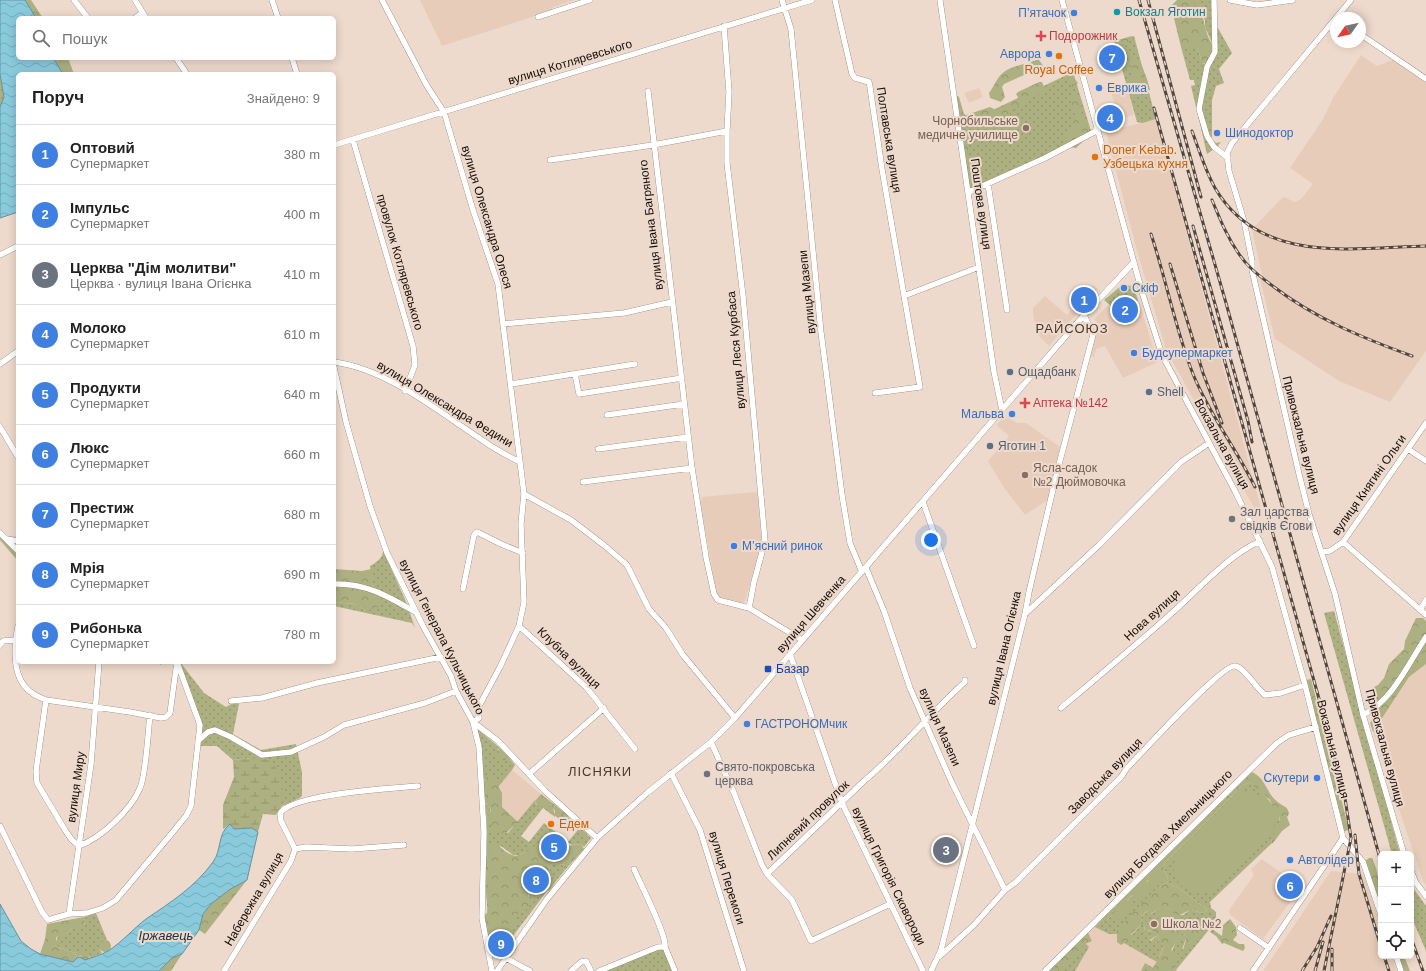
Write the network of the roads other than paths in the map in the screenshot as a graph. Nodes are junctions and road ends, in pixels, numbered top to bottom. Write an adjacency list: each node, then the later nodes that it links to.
1 (74, 0): 17 (street)
2 (135, 0): 18 (street)
3 (272, 0): 19 (street)
4 (382, 0): 30 (street, вулиця Олександра Олеся)
5 (590, 0): 20 (street)
6 (782, 0): 15 (street, вулиця Мазепи)
7 (812, 0): 15 (street, вулиця Котляревського)
8 (835, 0): 44 (street, Полтавська вулиця)
9 (940, 0): 39 (street, Поштова вулиця)
10 (1062, 0): 31 (street, Вокзальна вулиця)
11 (1214, 0): 36 (street)
12 (1230, 0): 13 (street)
13 (1293, 0)
14 (1351, 0): 16 (street, Привокзальна вулиця)
15 (784, 8): 21 (street, вулиця Котляревського); 84 (street, вулиця Мазепи)
16 (1342, 12)
17 (86, 16)
18 (144, 16)
19 (277, 16)
20 (538, 17)
21 (724, 26): 30 (street, вулиця Котляревського); 32 (street, вулиця Леся Курбаса)
22 (1330, 26): 36 (street, Привокзальна вулиця)
23 (1366, 38): 28 (street)
24 (177, 60): 26 (street)
25 (293, 60): 27 (street)
26 (183, 72)
27 (296, 72)
28 (1426, 79)
29 (648, 91): 35 (street, вулиця Івана Багряного)
30 (444, 112): 33 (street, вулиця Котляревського); 48 (street, вулиця Олександра Олеся)
31 (1098, 130): 38 (street); 42 (street, Вокзальна вулиця)
32 (727, 131): 35 (street); 88 (street, вулиця Леся Курбаса)
33 (353, 140): 34 (street, вулиця Котляревського); 57 (street, провулок Котляревського)
34 (336, 144)
35 (653, 145): 37 (street); 45 (street, вулиця Івана Багряного)
36 (1228, 158): 81 (street, Привокзальна вулиця)
37 (550, 160)
38 (988, 184): 39 (street); 46 (street)
39 (969, 192): 43 (street, Поштова вулиця)
40 (16, 247): 41 (street)
41 (0, 255)
42 (1134, 262): 47 (street, вулиця Шевченка); 65 (street, Вокзальна вулиця)
43 (979, 267): 44 (street); 60 (street, Поштова вулиця)
44 (904, 296): 58 (street, Полтавська вулиця)
45 (672, 302): 48 (street, вулиця Івана Багряного); 55 (street, вулиця Івана Багряного)
46 (1007, 310)
47 (1084, 314): 60 (street, вулиця Шевченка); 91 (street, вулиця Івана Огієнка)
48 (503, 324): 56 (street, вулиця Олександра Олеся)
49 (16, 352): 51 (street)
50 (336, 362): 57 (street, вулиця Олександра Федини)
51 (0, 364)
52 (635, 364): 53 (street)
53 (575, 374): 55 (street); 56 (street)
54 (336, 376): 90 (street, вулиця Генерала Кульчицького)
55 (682, 378): 59 (street, вулиця Івана Багряного)
56 (511, 384): 70 (street, вулиця Олександра Олеся)
57 (405, 391): 70 (street, вулиця Олександра Федини)
58 (875, 393)
59 (684, 404): 61 (street); 64 (street, вулиця Івана Багряного)
60 (1002, 410): 74 (street, вулиця Шевченка)
61 (607, 415)
62 (1426, 423): 67 (street, вулиця Княгині Ольги)
63 (0, 427): 68 (street)
64 (688, 437): 66 (street); 71 (street, вулиця Івана Багряного)
65 (1209, 443): 78 (street, Вокзальна вулиця); 91 (street)
66 (598, 449)
67 (1408, 449): 69 (street); 79 (street, вулиця Княгині Ольги)
68 (16, 454)
69 (1426, 461)
70 (520, 462): 73 (street, вулиця Олександра Олеся)
71 (692, 468): 72 (street); 88 (street, вулиця Івана Багряного)
72 (583, 482)
73 (524, 494): 82 (street, вулиця Олександра Олеся); 115 (street)
74 (923, 502): 83 (street, вулиця Шевченка); 98 (street)
75 (0, 532): 76 (street)
76 (7, 539): 77 (street); 80 (street)
77 (16, 541)
78 (1260, 541): 106 (street, Вокзальна вулиця); 112 (street, Нова вулиця)
79 (1343, 542): 81 (street, вулиця Княгині Ольги); 89 (street)
80 (16, 549)
81 (1323, 552): 114 (street, Привокзальна вулиця)
82 (523, 553): 86 (street); 93 (street, вулиця Олександра Олеся)
83 (866, 568): 84 (street, вулиця Шевченка); 116 (street, вулиця Мазепи)
84 (862, 572): 96 (street, вулиця Шевченка)
85 (336, 584): 90 (street)
86 (463, 589)
87 (1426, 600): 89 (street)
88 (749, 608): 96 (street)
89 (1420, 610): 92 (street)
90 (417, 613): 100 (street, вулиця Генерала Кульчицького)
91 (1025, 614): 128 (street, вулиця Івана Огієнка)
92 (1426, 615)
93 (519, 626): 111 (street, Клубна вулиця); 117 (street, вулиця Олександра Олеся)
94 (1426, 637): 114 (street)
95 (16, 640): 97 (street)
96 (802, 640): 99 (street, вулиця Шевченка)
97 (0, 645)
98 (974, 646)
99 (790, 654): 115 (street, вулиця Шевченка); 127 (street, вулиця Григорія Сковороди)
100 (441, 657): 107 (street, вулиця Генерала Кульчицького); 109 (street)
101 (17, 664): 108 (street)
102 (99, 664): 110 (street, вулиця Миру)
103 (177, 664): 113 (street)
104 (178, 664): 118 (street)
105 (965, 680): 116 (street, Липневий провулок)
106 (1305, 685): 119 (street, Вокзальна вулиця); 139 (street, Заводська вулиця)
107 (456, 691): 117 (street, вулиця Генерала Кульчицького); 120 (street)
108 (46, 700): 110 (street); 133 (street)
109 (231, 701)
110 (95, 708): 113 (street); 133 (street, вулиця Миру)
111 (604, 708): 123 (street, Клубна вулиця); 125 (street)
112 (1061, 708)
113 (150, 715): 133 (street)
114 (1363, 715): 135 (street, Привокзальна вулиця)
115 (735, 718): 122 (street, вулиця Шевченка)
116 (925, 721): 127 (street, Липневий провулок); 128 (street, вулиця Мазепи)
117 (473, 722): 125 (street); 151 (street, вулиця Генерала Кульчицького)
118 (200, 724): 120 (street); 121 (street)
119 (1316, 727): 131 (street, Вокзальна вулиця); 161 (street, вулиця Богдана Хмельницького)
120 (211, 731): 121 (street)
121 (198, 741): 143 (street)
122 (711, 742): 124 (street, вулиця Шевченка); 137 (street, Липневий провулок)
123 (635, 749)
124 (671, 773): 130 (street, вулиця Шевченка); 158 (street, вулиця Перемоги)
125 (529, 774): 130 (street)
126 (418, 786): 134 (street)
127 (842, 803): 137 (street, Липневий провулок); 141 (street, вулиця Григорія Сковороди)
128 (972, 824): 139 (street, вулиця Мазепи); 149 (street, вулиця Івана Огієнка)
129 (0, 826): 143 (street)
130 (597, 838): 147 (street, вулиця Шевченка)
131 (1343, 838): 142 (street, Вокзальна вулиця); 146 (street)
132 (404, 845): 134 (street, Набережна вулиця)
133 (79, 846): 143 (street, вулиця Миру)
134 (295, 849): 150 (street, Набережна вулиця)
135 (1403, 851)
136 (634, 869): 145 (street)
137 (767, 874): 141 (street)
138 (1414, 879): 140 (street)
139 (1005, 890): 149 (street, Заводська вулиця)
140 (1426, 896)
141 (890, 904): 159 (street, вулиця Григорія Сковороди)
142 (1378, 907)
143 (69, 914)
144 (1240, 928): 146 (street)
145 (665, 948): 156 (street); 157 (street)
146 (1269, 948): 162 (street)
147 (504, 957): 152 (street, вулиця Шевченка); 153 (street)
148 (1397, 959): 163 (street)
149 (934, 965): 160 (street)
150 (224, 971)
151 (492, 971)
152 (497, 971)
153 (530, 971)
154 (571, 971): 155 (street)
155 (591, 971)
156 (599, 971)
157 (675, 971)
158 (744, 971)
159 (923, 971)
160 (931, 971)
161 (1045, 971)
162 (1253, 971)
163 (1401, 971)

